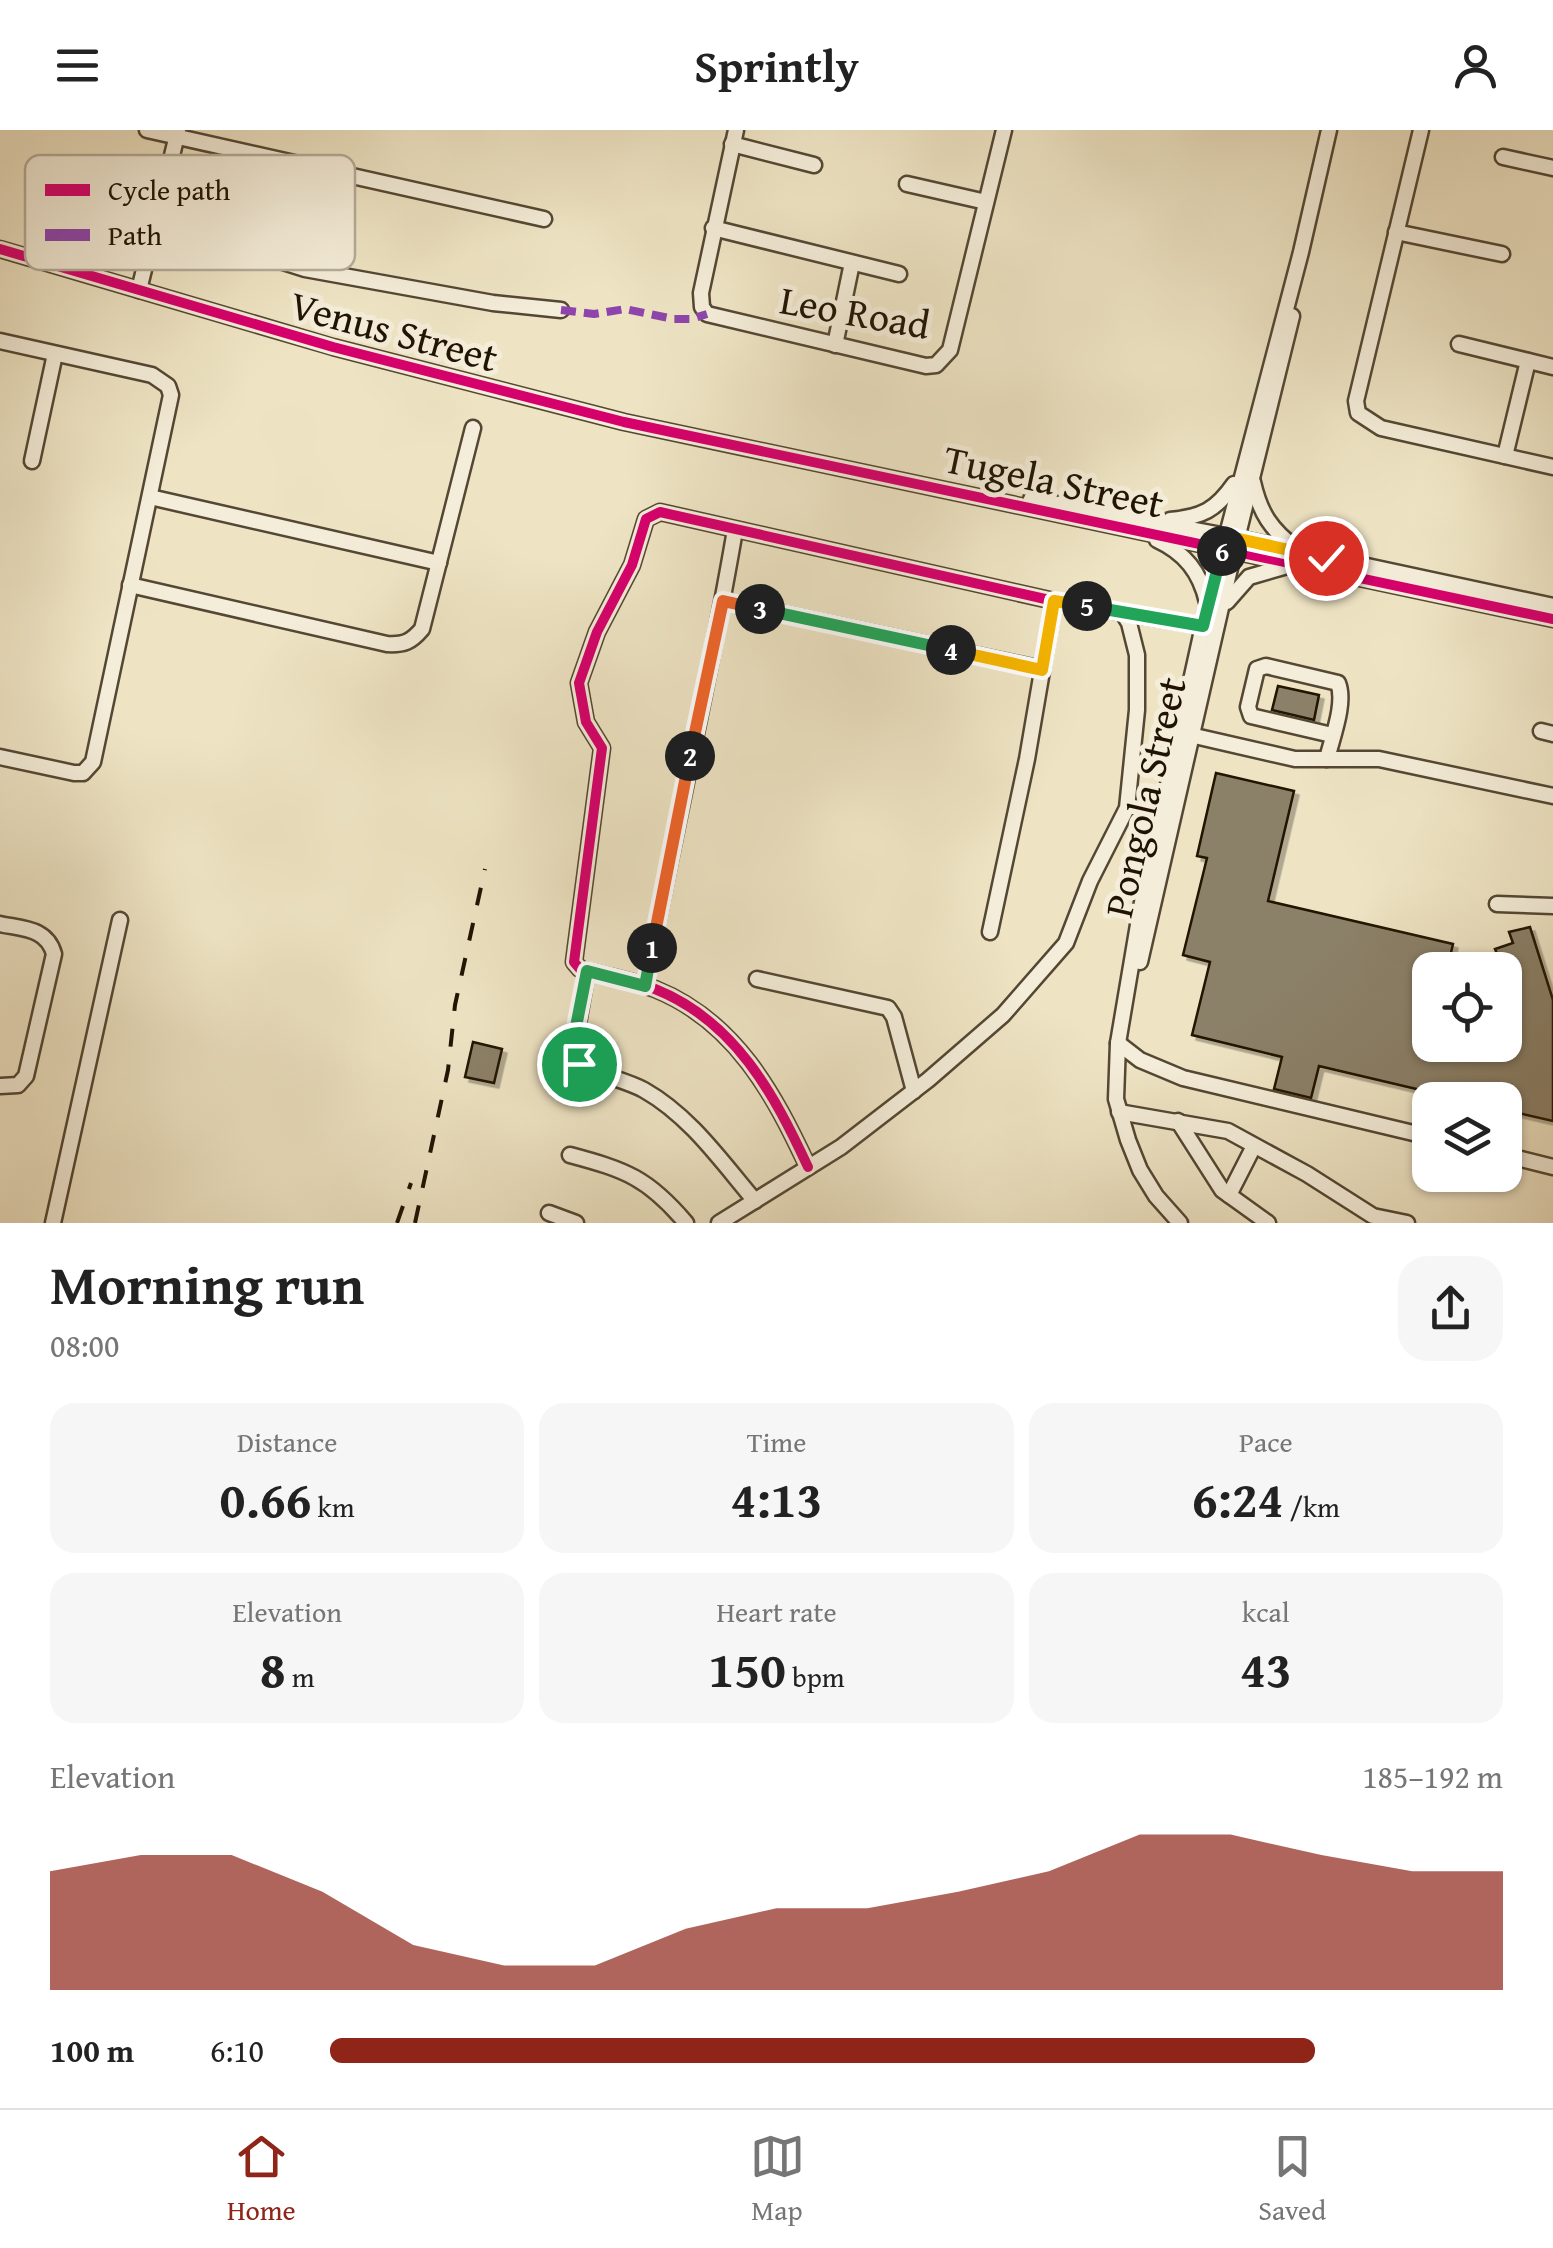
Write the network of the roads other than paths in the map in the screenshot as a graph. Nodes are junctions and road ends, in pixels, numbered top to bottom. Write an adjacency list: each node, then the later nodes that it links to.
1 (147, 130): 5 (street)
2 (1004, 130): 13 (street, Leo Road)
3 (1329, 130): 38 (street, Pongola Street)
4 (1422, 130): 16 (street)
5 (178, 133): 7 (street)
6 (734, 137): 9 (street); 15 (street, Leo Road)
7 (272, 155)
8 (1503, 157): 10 (street)
9 (814, 165)
10 (1553, 168)
11 (355, 175): 14 (street)
12 (907, 184): 13 (street)
13 (986, 202): 29 (street, Leo Road)
14 (544, 219)
15 (713, 228): 20 (street); 29 (street, Leo Road)
16 (1396, 232): 18 (street); 35 (street)
17 (0, 249): 19 (street, Venus Street)
18 (1502, 254)
19 (25, 256)
20 (852, 263): 24 (street); 29 (street)
21 (72, 270): 25 (street, Venus Street)
22 (145, 270): 25 (street)
23 (311, 270): 26 (street)
24 (899, 274)
25 (140, 290): 33 (street, Venus Street)
26 (561, 310)
27 (0, 341): 30 (street)
28 (1459, 344): 31 (street)
29 (834, 345)
30 (55, 354): 36 (street); 39 (street)
31 (1528, 361): 32 (street); 35 (street)
32 (1553, 366)
33 (542, 402): 40 (street, Tugela Street)
34 (473, 428): 44 (street)
35 (1505, 456): 37 (street)
36 (32, 461)
37 (1553, 467)
38 (1247, 474): 40 (street); 42 (street, Pongola Street); 43 (street)
39 (150, 497): 44 (street); 45 (street)
40 (1143, 526): 42 (street, Tugela Street); 49 (street)
41 (735, 530): 46 (street); 47 (street); 64 (street)
42 (1229, 544): 43 (street, Tugela Street); 49 (street, Pongola Street)
43 (1300, 558): 48 (street, Tugela Street); 49 (street); 51 (street, Tugela Street)
44 (439, 562): 45 (street)
45 (130, 585): 56 (street)
46 (723, 601): 53 (street); 66 (street)
47 (1054, 601): 50 (street); 53 (street)
48 (1553, 606)
49 (1214, 610): 52 (street, Pongola Street); 54 (street, Pongola Street)
50 (1122, 612): 52 (street); 69 (street)
51 (1553, 618)
52 (1203, 626): 54 (street, Pongola Street)
53 (1042, 670): 63 (street)
54 (1186, 734): 57 (street); 67 (street, Pongola Street)
55 (1332, 734): 55 (street); 57 (street)
56 (0, 757)
57 (1327, 759): 58 (street)
58 (1549, 798)
59 (1497, 904): 60 (street)
60 (1553, 906)
61 (120, 920): 82 (street)
62 (0, 924): 68 (street)
63 (990, 932)
64 (587, 971): 66 (street); 79 (street)
65 (757, 979): 69 (street)
66 (645, 986): 77 (street)
67 (1118, 1043): 70 (street, Pongola Street); 72 (street)
68 (0, 1086)
69 (914, 1091): 77 (street)
70 (1119, 1112): 71 (street); 86 (street, Pongola Street)
71 (1178, 1120): 73 (street); 78 (street)
72 (1412, 1133)
73 (1254, 1146): 78 (street); 81 (street)
74 (570, 1156): 84 (street)
75 (1522, 1159): 76 (street)
76 (1553, 1166)
77 (808, 1168): 79 (street)
78 (1228, 1195): 87 (street)
79 (754, 1201): 85 (street)
80 (549, 1213): 83 (street)
81 (1373, 1220): 88 (street)
82 (54, 1223)
83 (576, 1223)
84 (686, 1223)
85 (718, 1223)
86 (1180, 1223)
87 (1268, 1223)
88 (1406, 1223)

